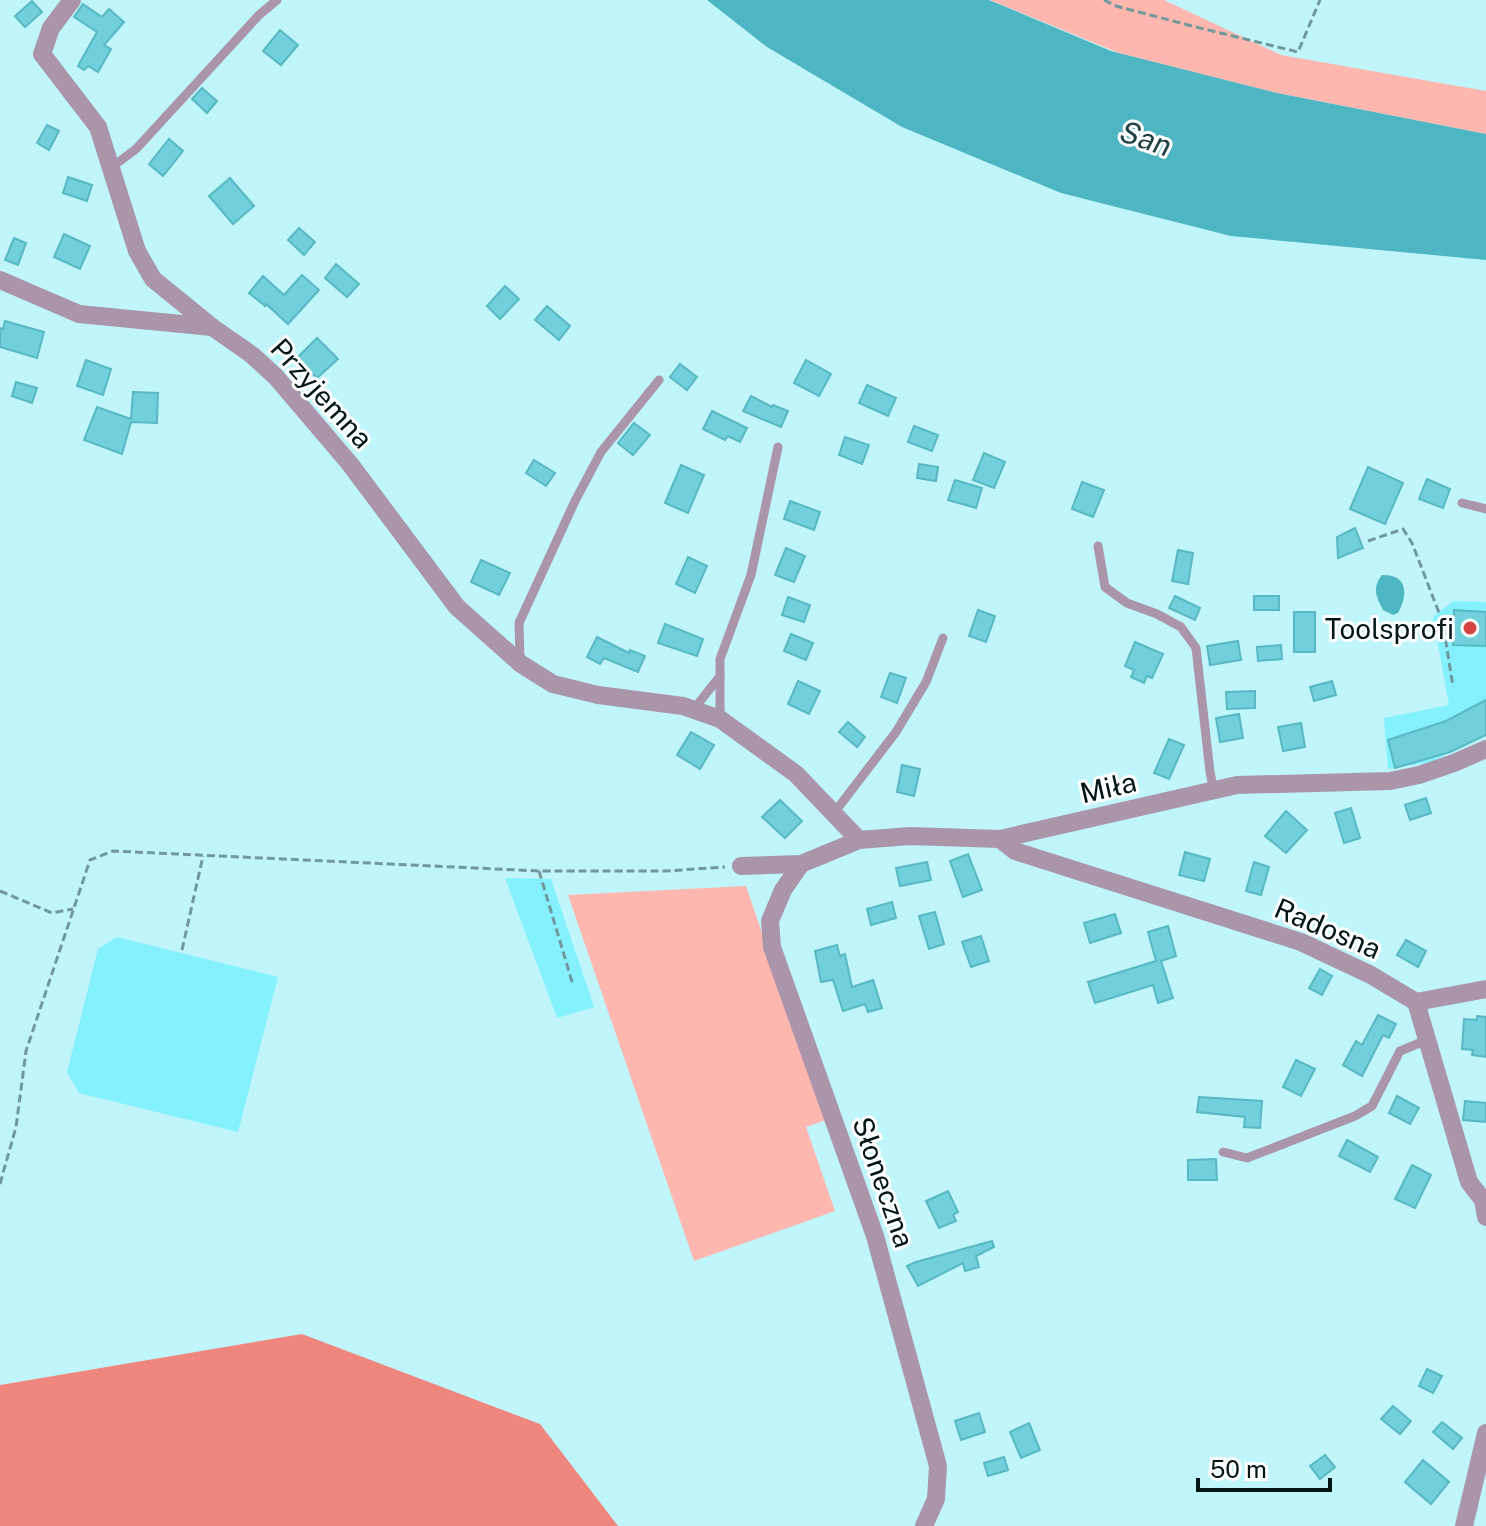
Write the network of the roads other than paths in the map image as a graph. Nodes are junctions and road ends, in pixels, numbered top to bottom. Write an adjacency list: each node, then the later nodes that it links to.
1 (72, 0): 3 (street, Przyjemna)
2 (277, 0): 3 (lane)
3 (112, 167): 5 (street, Przyjemna)
4 (0, 280): 5 (street)
5 (212, 327): 12 (street, Przyjemna)
6 (659, 380): 12 (lane)
7 (778, 447): 13 (lane)
8 (1462, 503): 9 (lane)
9 (1486, 509)
10 (1098, 546): 17 (lane)
11 (943, 638): 18 (lane)
12 (521, 664): 14 (street, Przyjemna)
13 (720, 676): 14 (lane); 15 (lane)
14 (694, 709): 15 (street, Przyjemna)
15 (720, 719): 18 (street, Przyjemna)
16 (1486, 749): 17 (street, Miła)
17 (1214, 791): 19 (street, Miła)
18 (834, 813): 20 (street, Przyjemna)
19 (1000, 839): 20 (street, Miła); 24 (street, Radosna)
20 (859, 840): 21 (street, Miła)
21 (801, 864): 22 (street, Miła); 29 (street, Słoneczna)
22 (741, 866)
23 (1486, 989): 24 (street)
24 (1416, 1002): 25 (street)
25 (1427, 1040): 26 (lane); 27 (street)
26 (1223, 1152)
27 (1485, 1203)
28 (1486, 1433): 30 (street)
29 (924, 1526)
30 (1464, 1526)

